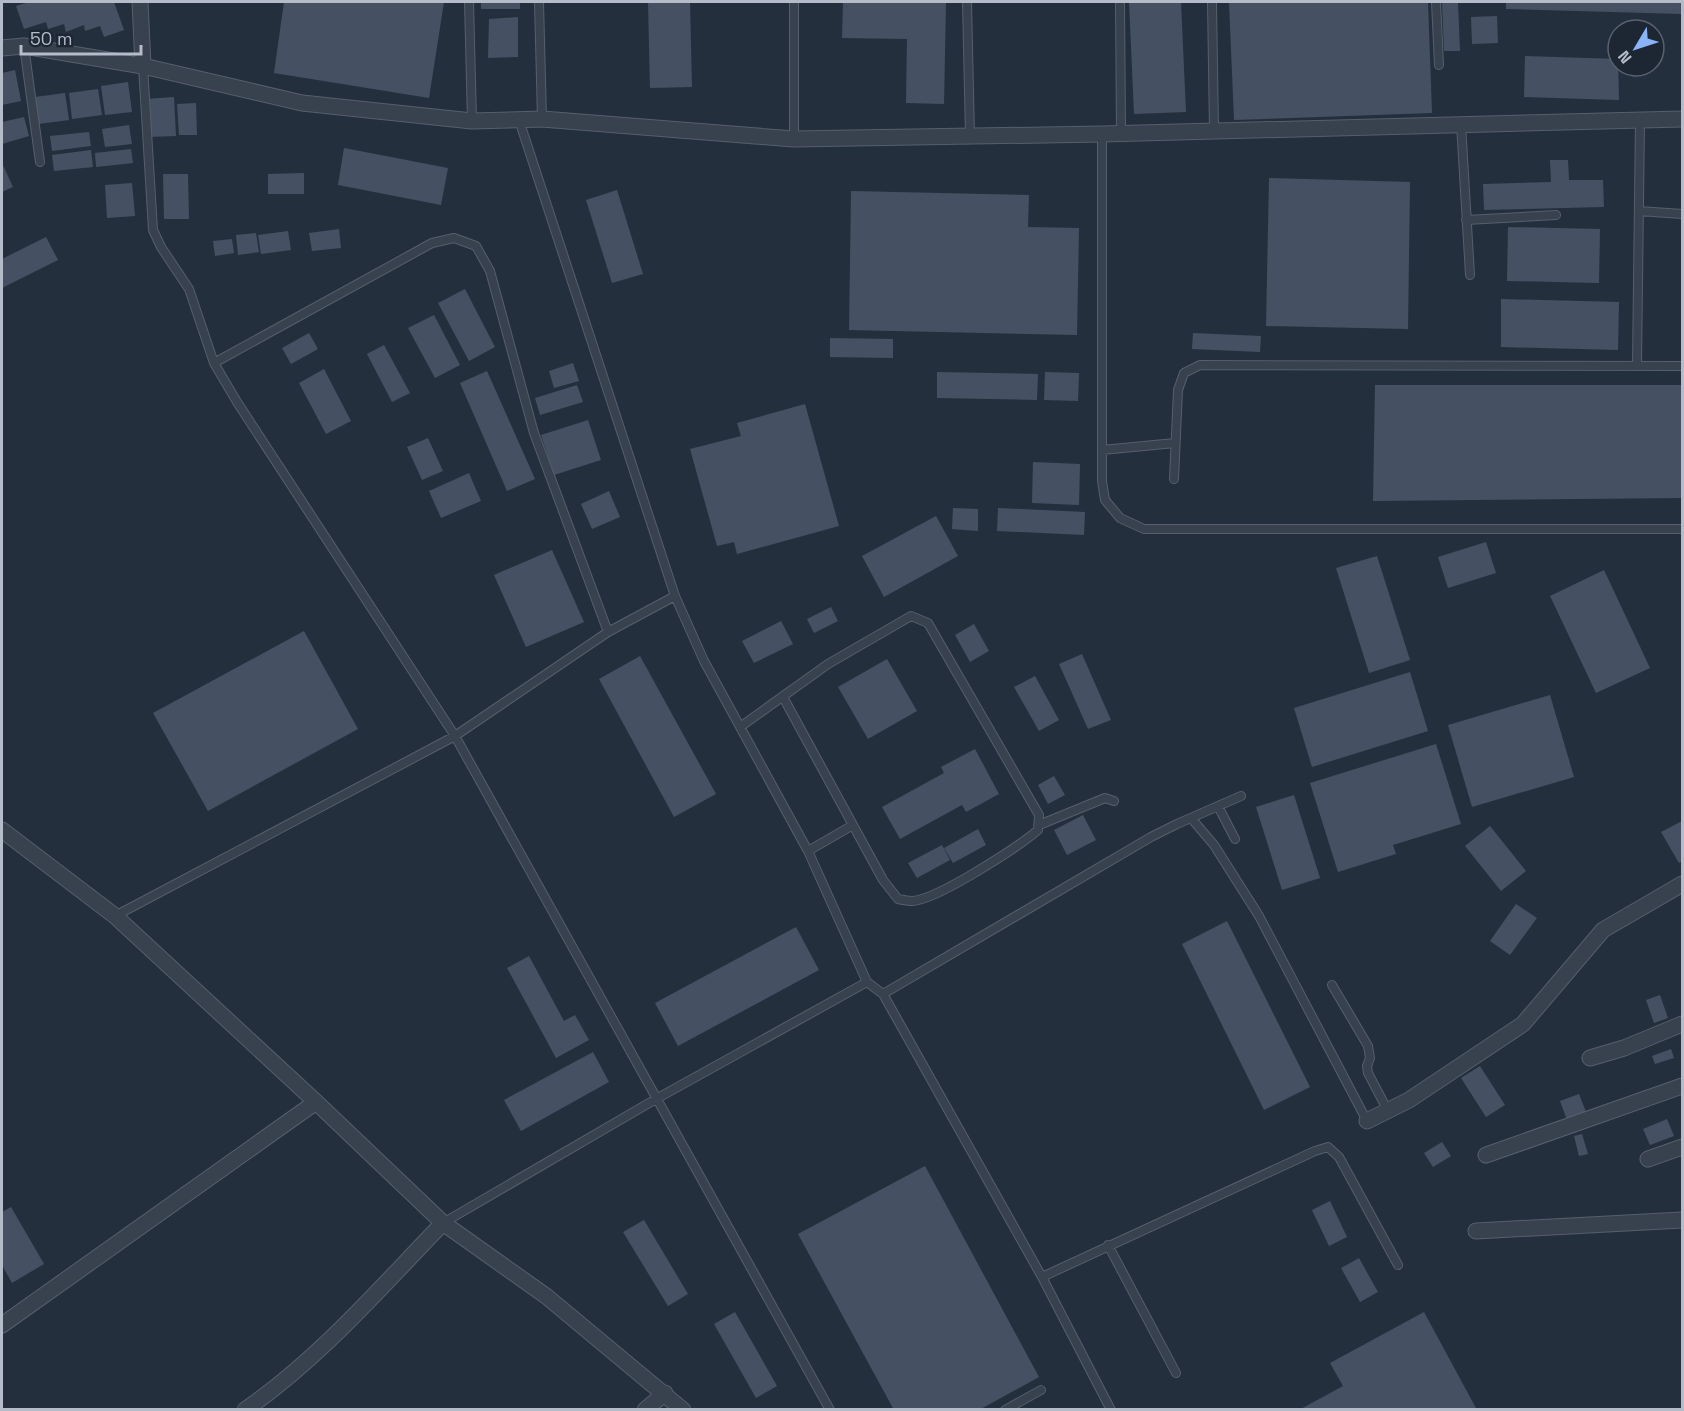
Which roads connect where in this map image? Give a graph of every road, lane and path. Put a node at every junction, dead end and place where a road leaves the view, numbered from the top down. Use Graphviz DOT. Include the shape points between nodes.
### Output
graph roads {
  1 [pos="140,2"];
  2 [pos="469,2"];
  3 [pos="539,2"];
  4 [pos="794,2"];
  5 [pos="967,2"];
  6 [pos="1120,2"];
  7 [pos="1212,2"];
  8 [pos="1436,2"];
  9 [pos="24,46"];
  10 [pos="2,48"];
  11 [pos="1439,65"];
  12 [pos="143,66"];
  13 [pos="1683,119"];
  14 [pos="519,120"];
  15 [pos="543,120"];
  16 [pos="1640,120"];
  17 [pos="472,121"];
  18 [pos="1461,124"];
  19 [pos="1214,131"];
  20 [pos="1121,133"];
  21 [pos="1102,134"];
  22 [pos="970,136"];
  23 [pos="794,139"];
  24 [pos="40,162"];
  25 [pos="1639,211"];
  26 [pos="1683,214"];
  27 [pos="1556,215"];
  28 [pos="1466,220"];
  29 [pos="1470,275"];
  30 [pos="214,363"];
  31 [pos="1637,366"];
  32 [pos="1683,366"];
  33 [pos="1175,443"];
  34 [pos="1102,450"];
  35 [pos="1174,479"];
  36 [pos="1683,529"];
  37 [pos="675,596"];
  38 [pos="608,632"];
  39 [pos="783,697"];
  40 [pos="740,727"];
  41 [pos="455,736"];
  42 [pos="1241,796"];
  43 [pos="1114,801"];
  44 [pos="1218,806"];
  45 [pos="1191,818"];
  46 [pos="853,825"];
  47 [pos="1040,825"];
  48 [pos="2,830"];
  49 [pos="1235,839"];
  50 [pos="808,851"];
  51 [pos="1683,885"];
  52 [pos="115,916"];
  53 [pos="867,982"];
  54 [pos="1332,985"];
  55 [pos="883,994"];
  56 [pos="1683,1024"];
  57 [pos="1590,1058"];
  58 [pos="1683,1086"];
  59 [pos="656,1099"];
  60 [pos="316,1102"];
  61 [pos="1389,1110"];
  62 [pos="1367,1121"];
  63 [pos="1683,1147"];
  64 [pos="1486,1155"];
  65 [pos="1648,1159"];
  66 [pos="1683,1220"];
  67 [pos="443,1223"];
  68 [pos="1476,1231"];
  69 [pos="1108,1245"];
  70 [pos="1398,1265"];
  71 [pos="1042,1277"];
  72 [pos="2,1325"];
  73 [pos="1176,1373"];
  74 [pos="1041,1390"];
  75 [pos="665,1393"];
  76 [pos="245,1410"];
  77 [pos="645,1410"];
  78 [pos="683,1410"];
  79 [pos="830,1410"];
  80 [pos="1005,1410"];
  81 [pos="1111,1410"];
  1 -- 12 [label="street"];
  2 -- 17 [label="lane"];
  3 -- 15 [label="lane"];
  4 -- 23 [label="lane"];
  5 -- 22 [label="lane"];
  6 -- 20 [label="lane"];
  7 -- 19 [label="lane"];
  8 -- 11 [label="lane"];
  9 -- 10 [label="street"];
  9 -- 12 [label="street"];
  9 -- 24 [label="lane"];
  12 -- 17 [label="street" via="302,103"];
  12 -- 30 [label="lane" via="153,230 189,289"];
  13 -- 16 [label="street"];
  14 -- 15 [label="street"];
  14 -- 17 [label="street"];
  14 -- 37 [label="lane"];
  15 -- 23 [label="street"];
  16 -- 18 [label="street"];
  16 -- 25 [label="lane"];
  18 -- 19 [label="street"];
  18 -- 28 [label="lane"];
  19 -- 20 [label="street"];
  20 -- 21 [label="street"];
  21 -- 22 [label="street"];
  21 -- 34 [label="lane"];
  22 -- 23 [label="street"];
  25 -- 26 [label="lane"];
  25 -- 31 [label="lane"];
  27 -- 28 [label="lane"];
  28 -- 29 [label="lane"];
  30 -- 38 [label="lane" via="432,243 454,238 476,246 490,271 534,434"];
  30 -- 41 [label="lane"];
  31 -- 32 [label="lane"];
  31 -- 33 [label="lane" via="1200,365 1184,373 1178,390"];
  33 -- 34 [label="lane"];
  33 -- 35 [label="lane"];
  34 -- 36 [label="lane" via="1105,500 1120,519 1144,529"];
  37 -- 38 [label="lane"];
  37 -- 40 [label="lane"];
  38 -- 41 [label="lane"];
  39 -- 40 [label="lane"];
  39 -- 46 [label="lane"];
  39 -- 47 [label="lane" via="828,664 910,615 919,618 928,623 1039,816"];
  40 -- 50 [label="lane"];
  41 -- 52 [label="lane"];
  41 -- 59 [label="lane"];
  42 -- 44 [label="lane"];
  43 -- 47 [label="lane" via="1105,798"];
  44 -- 45 [label="lane"];
  44 -- 49 [label="lane"];
  45 -- 55 [label="lane" via="1151,837"];
  45 -- 62 [label="lane" via="1214,844 1259,916"];
  46 -- 47 [label="lane" via="898,899 913,901 940,893 1025,841"];
  46 -- 50 [label="lane"];
  48 -- 52 [label="street"];
  50 -- 53 [label="lane"];
  51 -- 61 [label="street" via="1604,930 1523,1024 1409,1101"];
  52 -- 60 [label="street"];
  53 -- 55 [label="lane"];
  53 -- 59 [label="lane"];
  54 -- 61 [label="lane" via="1368,1046 1368,1073"];
  55 -- 71 [label="lane"];
  56 -- 57 [label="street"];
  58 -- 64 [label="street"];
  59 -- 67 [label="lane"];
  59 -- 79 [label="lane"];
  60 -- 67 [label="street"];
  60 -- 72 [label="street"];
  61 -- 62 [label="street"];
  63 -- 65 [label="street"];
  66 -- 68 [label="street"];
  67 -- 75 [label="street" via="546,1296"];
  67 -- 76 [label="street" via="335,1335"];
  69 -- 70 [label="lane" via="1328,1147 1339,1157"];
  69 -- 71 [label="lane"];
  69 -- 73 [label="lane"];
  71 -- 81 [label="lane"];
  74 -- 80 [label="lane"];
  75 -- 77 [label="street"];
  75 -- 78 [label="street"];
}
